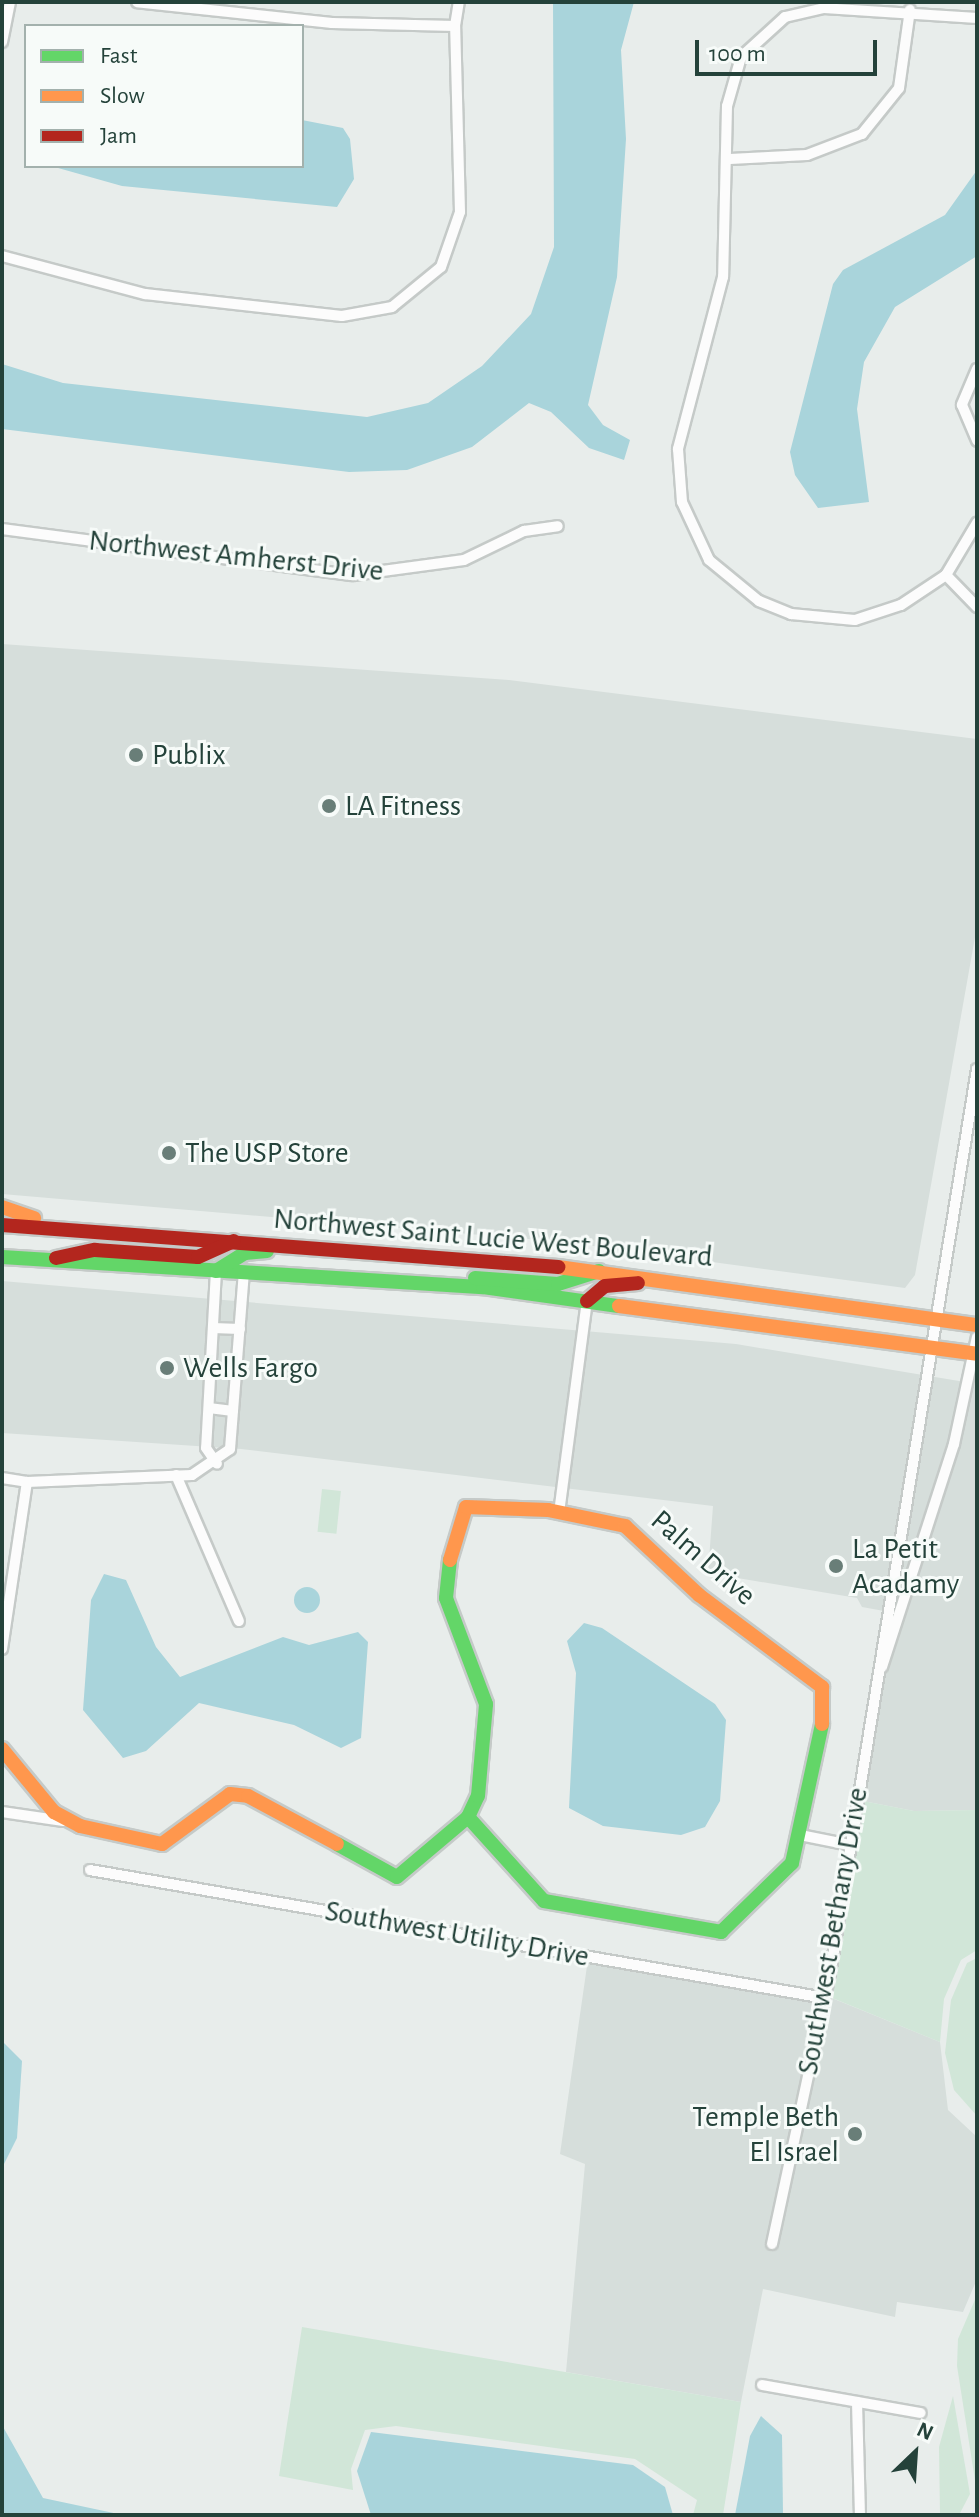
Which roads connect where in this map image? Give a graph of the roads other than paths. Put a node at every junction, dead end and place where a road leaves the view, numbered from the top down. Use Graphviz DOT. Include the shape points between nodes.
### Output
graph roads {
  1 [pos="10,2"];
  2 [pos="137,2"];
  3 [pos="459,2"];
  4 [pos="910,10"];
  5 [pos="977,18"];
  6 [pos="455,26"];
  7 [pos="2,42"];
  8 [pos="730,159"];
  9 [pos="2,256"];
  10 [pos="977,369"];
  11 [pos="977,441"];
  12 [pos="977,523"];
  13 [pos="558,526"];
  14 [pos="2,529"];
  15 [pos="946,575"];
  16 [pos="977,607"];
  17 [pos="977,1069"];
  18 [pos="2,1207"];
  19 [pos="2,1225"];
  20 [pos="128,1234"];
  21 [pos="235,1241"];
  22 [pos="324,1248"];
  23 [pos="2,1257"];
  24 [pos="51,1260"];
  25 [pos="216,1271"];
  26 [pos="600,1271"];
  27 [pos="244,1272"];
  28 [pos="687,1282"];
  29 [pos="423,1283"];
  30 [pos="587,1301"];
  31 [pos="936,1318"];
  32 [pos="977,1325"];
  33 [pos="213,1328"];
  34 [pos="240,1329"];
  35 [pos="977,1337"];
  36 [pos="933,1347"];
  37 [pos="975,1354"];
  38 [pos="209,1408"];
  39 [pos="233,1411"];
  40 [pos="217,1464"];
  41 [pos="176,1475"];
  42 [pos="2,1478"];
  43 [pos="27,1482"];
  44 [pos="559,1513"];
  45 [pos="5,1594"];
  46 [pos="239,1621"];
  47 [pos="2,1649"];
  48 [pos="870,1712"];
  49 [pos="2,1749"];
  50 [pos="2,1812"];
  51 [pos="468,1817"];
  52 [pos="73,1822"];
  53 [pos="800,1835"];
  54 [pos="850,1845"];
  55 [pos="90,1870"];
  56 [pos="825,1998"];
  57 [pos="772,2244"];
  58 [pos="762,2385"];
  59 [pos="857,2402"];
  60 [pos="921,2413"];
  61 [pos="860,2515"];
  1 -- 7 [label="street"];
  2 -- 6 [label="street" via="332,23"];
  3 -- 6 [label="street"];
  4 -- 5 [label="street"];
  4 -- 8 [label="street" via="899,88 862,134 807,155"];
  4 -- 8 [label="street" via="824,8 785,17 764,31 731,83"];
  6 -- 9 [label="street" via="454,240 417,294 392,307 342,316 145,294"];
  8 -- 15 [label="street" via="719,301 678,449 694,536 709,560 759,601 821,621 901,605"];
  10 -- 11 [label="street" via="962,405"];
  12 -- 15 [label="street"];
  13 -- 14 [label="street, Northwest Amherst Drive" via="524,531 464,560 365,575"];
  15 -- 16 [label="street"];
  17 -- 31 [label="street, Southwest Bethany Drive"];
  18 -- 20 [label="main road" via="11,1215 103,1223"];
  19 -- 20 [label="main road, Northwest Saint Lucie West Boulevard"];
  20 -- 21 [label="main road, Northwest Saint Lucie West Boulevard"];
  21 -- 22 [label="main road, Northwest Saint Lucie West Boulevard"];
  21 -- 24 [label="main road" via="198,1257 95,1250"];
  22 -- 25 [label="main road" via="245,1253"];
  22 -- 26 [label="main road, Northwest Saint Lucie West Boulevard"];
  23 -- 24 [label="main road"];
  24 -- 25 [label="main road"];
  25 -- 27 [label="main road"];
  25 -- 33 [label="street"];
  26 -- 28 [label="main road, Northwest Saint Lucie West Boulevard"];
  26 -- 29 [label="main road" via="558,1284 461,1278"];
  27 -- 29 [label="main road"];
  27 -- 34 [label="street"];
  28 -- 30 [label="main road" via="605,1286"];
  28 -- 31 [label="main road, Northwest Saint Lucie West Boulevard"];
  29 -- 30 [label="main road"];
  30 -- 36 [label="main road"];
  30 -- 44 [label="street"];
  31 -- 32 [label="main road, Northwest Saint Lucie West Boulevard"];
  31 -- 36 [label="street, Southwest Bethany Drive"];
  33 -- 34 [label="street"];
  33 -- 38 [label="street"];
  34 -- 39 [label="street"];
  35 -- 37 [label="street, Southwest Bethany Drive"];
  36 -- 37 [label="main road"];
  36 -- 48 [label="street, Southwest Bethany Drive"];
  37 -- 48 [label="street, Southwest Bethany Drive" via="954,1444"];
  38 -- 39 [label="street"];
  38 -- 40 [label="street" via="206,1448"];
  39 -- 40 [label="street" via="230,1449"];
  40 -- 41 [label="street"];
  41 -- 43 [label="street"];
  41 -- 46 [label="street"];
  42 -- 43 [label="street"];
  43 -- 45 [label="street"];
  44 -- 51 [label="main road, Palm Drive" via="466,1507 453,1534 446,1598 486,1704 478,1796"];
  44 -- 53 [label="main road, Palm Drive" via="639,1535 699,1595 822,1687 827,1701"];
  45 -- 47 [label="street"];
  48 -- 54 [label="street, Southwest Bethany Drive"];
  49 -- 52 [label="main road" via="54,1812"];
  50 -- 52 [label="street"];
  51 -- 52 [label="main road" via="397,1877 248,1796 230,1794 162,1844"];
  51 -- 53 [label="main road, Palm Drive" via="544,1901 712,1932 734,1925 779,1881"];
  53 -- 54 [label="street"];
  54 -- 56 [label="street, Southwest Bethany Drive"];
  55 -- 56 [label="street, Southwest Utility Drive"];
  56 -- 57 [label="street, Southwest Bethany Drive"];
  58 -- 59 [label="street"];
  59 -- 60 [label="street"];
  59 -- 61 [label="street"];
}
